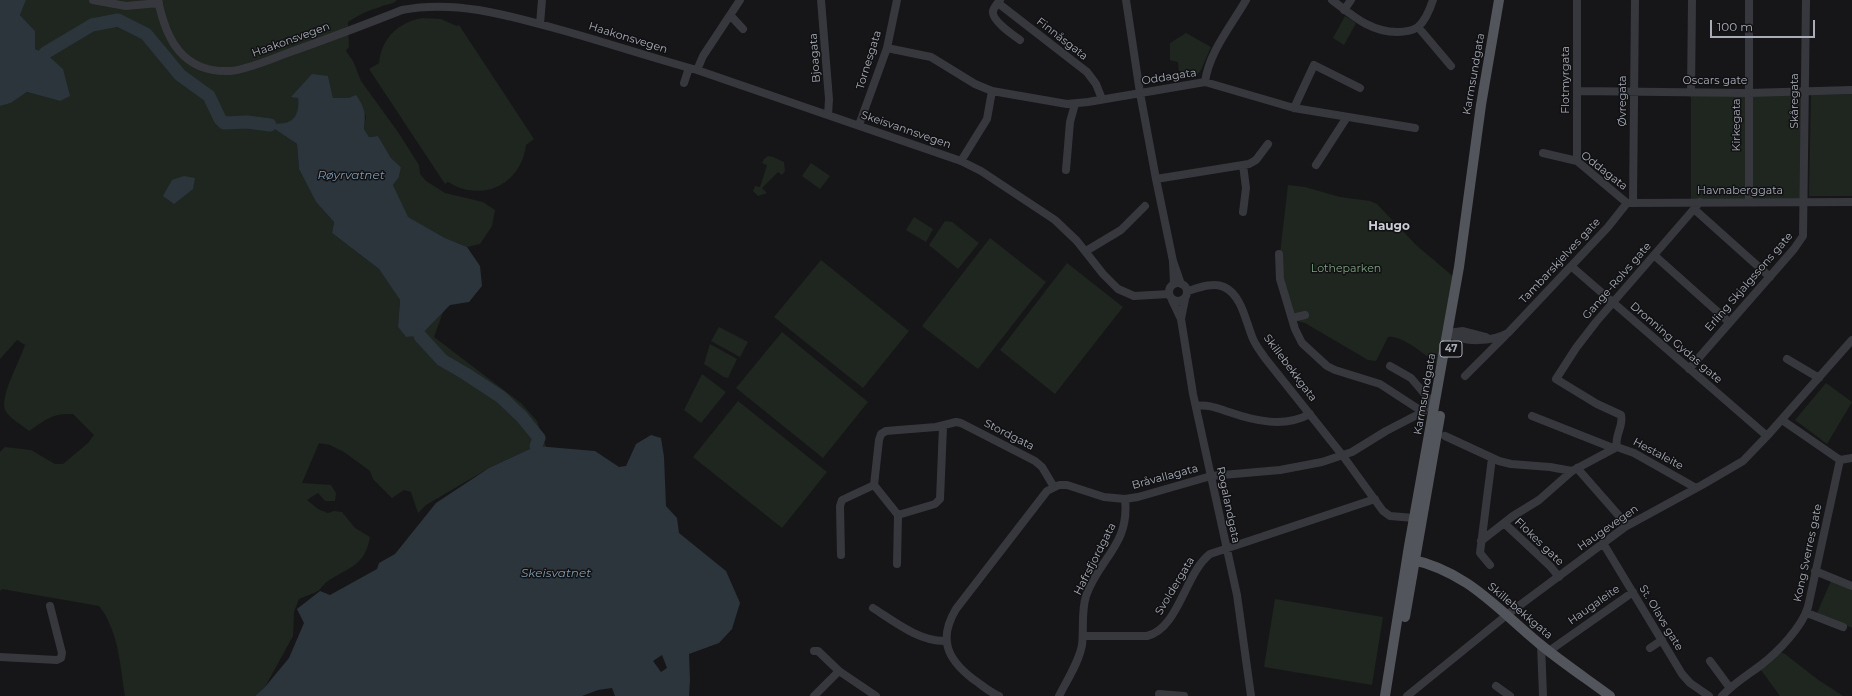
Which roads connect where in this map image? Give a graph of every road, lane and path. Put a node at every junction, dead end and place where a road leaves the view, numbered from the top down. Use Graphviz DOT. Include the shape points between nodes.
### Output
graph roads {
  1 [pos="92,0"];
  2 [pos="542,0"];
  3 [pos="740,0"];
  4 [pos="821,0"];
  5 [pos="897,0"];
  6 [pos="1126,0"];
  7 [pos="1246,0"];
  8 [pos="1332,0"];
  9 [pos="1351,0"];
  10 [pos="1434,0"];
  11 [pos="1499,0"];
  12 [pos="1504,0"];
  13 [pos="1577,0"];
  14 [pos="1634,0"];
  15 [pos="1692,0"];
  16 [pos="1749,0"];
  17 [pos="1806,0"];
  18 [pos="159,1"];
  19 [pos="999,1"];
  20 [pos="416,3"];
  21 [pos="468,3"];
  22 [pos="1344,10"];
  23 [pos="730,15"];
  24 [pos="540,24"];
  25 [pos="1418,27"];
  26 [pos="743,29"];
  27 [pos="1020,40"];
  28 [pos="887,48"];
  29 [pos="1452,66"];
  30 [pos="693,69"];
  31 [pos="1205,82"];
  32 [pos="684,84"];
  33 [pos="1360,88"];
  34 [pos="1852,90"];
  35 [pos="992,91"];
  36 [pos="1577,91"];
  37 [pos="1634,91"];
  38 [pos="1806,91"];
  39 [pos="1140,92"];
  40 [pos="1691,93"];
  41 [pos="1748,93"];
  42 [pos="1102,99"];
  43 [pos="1074,104"];
  44 [pos="1294,108"];
  45 [pos="828,114"];
  46 [pos="1347,118"];
  47 [pos="859,125"];
  48 [pos="1415,128"];
  49 [pos="1268,144"];
  50 [pos="1543,153"];
  51 [pos="1576,160"];
  52 [pos="961,161"];
  53 [pos="1243,165"];
  54 [pos="1316,165"];
  55 [pos="1066,170"];
  56 [pos="1156,179"];
  57 [pos="1700,202"];
  58 [pos="1749,202"];
  59 [pos="1804,202"];
  60 [pos="1852,202"];
  61 [pos="1630,203"];
  62 [pos="1145,206"];
  63 [pos="1694,209"];
  64 [pos="1243,212"];
  65 [pos="1086,252"];
  66 [pos="1279,254"];
  67 [pos="1654,255"];
  68 [pos="1571,266"];
  69 [pos="1770,277"];
  70 [pos="1178,284"];
  71 [pos="1186,295"];
  72 [pos="1171,297"];
  73 [pos="1614,302"];
  74 [pos="1305,314"];
  75 [pos="1292,318"];
  76 [pos="1181,319"];
  77 [pos="1729,322"];
  78 [pos="1452,333"];
  79 [pos="1508,333"];
  80 [pos="1852,340"];
  81 [pos="1787,359"];
  82 [pos="1390,366"];
  83 [pos="1689,369"];
  84 [pos="1465,376"];
  85 [pos="1819,378"];
  86 [pos="1556,380"];
  87 [pos="1196,406"];
  88 [pos="1423,412"];
  89 [pos="1310,414"];
  90 [pos="1532,416"];
  91 [pos="1782,420"];
  92 [pos="943,426"];
  93 [pos="1445,436"];
  94 [pos="1767,436"];
  95 [pos="1615,448"];
  96 [pos="1343,456"];
  97 [pos="1492,458"];
  98 [pos="1852,458"];
  99 [pos="1840,460"];
  100 [pos="1574,470"];
  101 [pos="1211,476"];
  102 [pos="874,485"];
  103 [pos="1054,487"];
  104 [pos="1696,488"];
  105 [pos="1125,499"];
  106 [pos="1375,499"];
  107 [pos="898,515"];
  108 [pos="1414,518"];
  109 [pos="1504,523"];
  110 [pos="1627,525"];
  111 [pos="1481,541"];
  112 [pos="1603,543"];
  113 [pos="1226,548"];
  114 [pos="841,554"];
  115 [pos="1411,559"];
  116 [pos="897,564"];
  117 [pos="1490,565"];
  118 [pos="1815,571"];
  119 [pos="1559,577"];
  120 [pos="1852,586"];
  121 [pos="1633,592"];
  122 [pos="50,606"];
  123 [pos="873,608"];
  124 [pos="1807,613"];
  125 [pos="1508,614"];
  126 [pos="1844,627"];
  127 [pos="1083,636"];
  128 [pos="1662,640"];
  129 [pos="946,641"];
  130 [pos="1650,648"];
  131 [pos="1548,650"];
  132 [pos="814,651"];
  133 [pos="0,657"];
  134 [pos="1710,661"];
  135 [pos="1542,668"];
  136 [pos="839,671"];
  137 [pos="1496,686"];
  138 [pos="1730,688"];
  139 [pos="990,694"];
  140 [pos="1159,694"];
  141 [pos="814,696"];
  142 [pos="876,696"];
  143 [pos="1000,696"];
  144 [pos="1059,696"];
  145 [pos="1184,696"];
  146 [pos="1251,696"];
  147 [pos="1385,696"];
  148 [pos="1391,696"];
  149 [pos="1406,696"];
  150 [pos="1510,696"];
  151 [pos="1543,696"];
  152 [pos="1610,696"];
  153 [pos="1709,696"];
  154 [pos="1722,696"];
  1 -- 18 [label="street" via="126,6"];
  2 -- 24 [label="street"];
  3 -- 23 [label="street"];
  4 -- 45 [label="street, Bjoagata"];
  5 -- 28 [label="street, Tornesgata"];
  6 -- 39 [label="street"];
  7 -- 31 [label="street" via="1216,49"];
  8 -- 22 [label="street"];
  9 -- 22 [label="street"];
  10 -- 25 [label="street"];
  11 -- 78 [label="main road, Karmsundgata / 47" via="1481,105"];
  12 -- 78 [label="main road, Karmsundgata / 47" via="1482,133 1465,271"];
  13 -- 36 [label="street, Flotmyrgata"];
  14 -- 37 [label="street, Øvregata"];
  15 -- 40 [label="street"];
  16 -- 41 [label="street, Kirkegata"];
  17 -- 38 [label="street, Skåregata"];
  18 -- 20 [label="street, Haakonsvegen" via="164,25 177,50 210,70 230,71"];
  19 -- 27 [label="street" via="992,12 994,16 1004,28"];
  19 -- 42 [label="street, Finnåsgata" via="1087,72 1096,84"];
  20 -- 21 [label="street, Haakonsvegen"];
  21 -- 24 [label="street, Haakonsvegen"];
  22 -- 25 [label="street" via="1379,30 1401,32"];
  23 -- 26 [label="street"];
  23 -- 30 [label="street"];
  24 -- 30 [label="street, Haakonsvegen"];
  25 -- 29 [label="street"];
  28 -- 35 [label="street, Oddagata" via="931,57 975,84"];
  28 -- 47 [label="street, Tornesgata"];
  30 -- 32 [label="street"];
  30 -- 45 [label="street, Skeisvannsvegen"];
  31 -- 39 [label="street, Oddagata"];
  31 -- 44 [label="street, Oddagata"];
  33 -- 44 [label="street" via="1314,65"];
  34 -- 38 [label="street, Oscars gate"];
  35 -- 43 [label="street, Oddagata"];
  35 -- 52 [label="street" via="987,119"];
  36 -- 37 [label="street, Oscars gate"];
  36 -- 51 [label="street, Flotmyrgata"];
  37 -- 40 [label="street, Oscars gate"];
  37 -- 61 [label="street, Øvregata"];
  38 -- 41 [label="street, Oscars gate"];
  38 -- 59 [label="street, Skåregata"];
  39 -- 42 [label="street, Oddagata"];
  39 -- 56 [label="street"];
  40 -- 41 [label="street, Oscars gate"];
  41 -- 58 [label="street, Kirkegata"];
  42 -- 43 [label="street, Oddagata"];
  43 -- 55 [label="street"];
  44 -- 46 [label="street, Oddagata"];
  45 -- 47 [label="street, Skeisvannsvegen"];
  46 -- 48 [label="street, Oddagata"];
  46 -- 54 [label="street"];
  47 -- 52 [label="street, Skeisvannsvegen"];
  49 -- 53 [label="street" via="1256,160"];
  50 -- 51 [label="street, Oddagata"];
  51 -- 61 [label="street, Oddagata"];
  52 -- 65 [label="street, Skeisvannsvegen" via="981,171 1040,210 1066,230"];
  53 -- 56 [label="street"];
  53 -- 64 [label="street" via="1246,188"];
  56 -- 70 [label="street"];
  57 -- 58 [label="street, Havnaberggata"];
  57 -- 61 [label="street, Havnaberggata"];
  57 -- 63 [label="street, Gange-Rolvs gate"];
  58 -- 59 [label="street, Havnaberggata"];
  59 -- 60 [label="street, Havnaberggata"];
  59 -- 69 [label="street, Erling Skjalgssons gate" via="1803,236"];
  61 -- 68 [label="street, Tambarskjelves gate"];
  62 -- 65 [label="street" via="1121,230"];
  63 -- 67 [label="street, Gange-Rolvs gate"];
  63 -- 69 [label="street"];
  65 -- 72 [label="street, Skeisvannsvegen" via="1110,283 1122,292 1134,296"];
  66 -- 75 [label="street" via="1280,279"];
  67 -- 73 [label="street, Gange-Rolvs gate"];
  67 -- 77 [label="street"];
  68 -- 73 [label="street, Dronning Gydas gate"];
  68 -- 79 [label="street, Tambarskjelves gate"];
  69 -- 77 [label="street, Erling Skjalgssons gate"];
  70 -- 71 [label="street"];
  70 -- 72 [label="street" via="1170,289"];
  71 -- 72 [label="street, Skillebekkgata" via="1180,302"];
  71 -- 76 [label="street, Rogalandgata"];
  71 -- 89 [label="street, Skillebekkgata" via="1211,285 1224,287 1234,294 1254,341"];
  72 -- 76 [label="street, Rogalandgata"];
  73 -- 83 [label="street, Dronning Gydas gate"];
  73 -- 86 [label="street, Gange-Rolvs gate" via="1580,342"];
  74 -- 75 [label="street"];
  75 -- 88 [label="street" via="1298,338 1327,366 1380,384"];
  76 -- 87 [label="street, Rogalandgata"];
  77 -- 83 [label="street, Erling Skjalgssons gate"];
  78 -- 79 [label="street" via="1462,339 1501,337"];
  78 -- 108 [label="main road, Karmsundgata / 47"];
  78 -- 115 [label="main road, Karmsundgata / 47"];
  79 -- 84 [label="street, Tambarskjelves gate"];
  80 -- 85 [label="street, Haugevegen"];
  81 -- 85 [label="street"];
  82 -- 88 [label="street, Karmsundgata" via="1411,378 1429,399"];
  83 -- 94 [label="street, Dronning Gydas gate"];
  85 -- 91 [label="street, Haugevegen"];
  86 -- 95 [label="street, Hestaleite" via="1621,415"];
  87 -- 89 [label="street, Skillebekkgata" via="1208,405 1240,416 1274,422 1284,422"];
  87 -- 101 [label="street, Rogalandgata"];
  88 -- 96 [label="street, Bråvallagata" via="1386,430"];
  89 -- 96 [label="street, Skillebekkgata"];
  90 -- 95 [label="street"];
  91 -- 94 [label="street, Haugevegen"];
  91 -- 99 [label="street"];
  92 -- 102 [label="street, Stordgata" via="886,431 881,434"];
  92 -- 103 [label="street, Stordgata" via="961,423 1035,461 1042,467"];
  92 -- 107 [label="street" via="940,499 935,504"];
  93 -- 97 [label="street"];
  94 -- 104 [label="street, Haugevegen" via="1743,461"];
  95 -- 100 [label="street"];
  95 -- 104 [label="street, Hestaleite" via="1634,453"];
  96 -- 101 [label="street, Bråvallagata" via="1280,470"];
  96 -- 106 [label="street, Skillebekkgata"];
  97 -- 100 [label="street" via="1511,464"];
  97 -- 111 [label="street"];
  98 -- 99 [label="street"];
  99 -- 118 [label="street, Kong Sverres gate"];
  100 -- 109 [label="street" via="1539,500"];
  100 -- 110 [label="street"];
  101 -- 105 [label="street, Bråvallagata"];
  101 -- 113 [label="street, Rogalandgata"];
  102 -- 107 [label="street"];
  102 -- 114 [label="street" via="842,500"];
  103 -- 105 [label="street, Bråvallagata" via="1067,486 1104,497"];
  103 -- 129 [label="street" via="1041,497 956,609 948,625"];
  104 -- 110 [label="street, Haugevegen"];
  105 -- 127 [label="street, Hafrsfjordgata" via="1127,512 1122,536 1091,586 1085,602"];
  106 -- 108 [label="street, Skillebekkgata" via="1390,516"];
  106 -- 113 [label="street, Svoldergata"];
  107 -- 116 [label="street"];
  108 -- 115 [label="main road, Karmsundgata / 47"];
  109 -- 111 [label="street"];
  109 -- 119 [label="street, Flokes gate"];
  110 -- 112 [label="street, Haugevegen"];
  111 -- 117 [label="street" via="1480,553"];
  112 -- 119 [label="street, Haugevegen"];
  112 -- 121 [label="street, St. Olavs gate"];
  113 -- 127 [label="street, Svoldergata" via="1205,558 1168,620 1153,634"];
  113 -- 146 [label="street, Rogalandgata" via="1242,629"];
  115 -- 125 [label="main road, Skillebekkgata" via="1458,577"];
  115 -- 147 [label="main road, Karmsundgata / 47"];
  115 -- 148 [label="main road, Karmsundgata / 47"];
  118 -- 120 [label="street"];
  118 -- 124 [label="street, Kong Sverres gate"];
  119 -- 125 [label="street, Haugevegen"];
  121 -- 128 [label="street, St. Olavs gate"];
  121 -- 131 [label="street, Haugaleite"];
  122 -- 133 [label="street" via="62,653 61,658 57,660"];
  123 -- 129 [label="street" via="924,638 936,642"];
  124 -- 126 [label="street"];
  124 -- 138 [label="street, Kong Sverres gate" via="1768,659"];
  125 -- 131 [label="main road, Skillebekkgata"];
  125 -- 149 [label="street, Haugevegen"];
  127 -- 144 [label="street, Hafrsfjordgata" via="1078,657"];
  128 -- 130 [label="street"];
  128 -- 153 [label="street, St. Olavs gate" via="1682,674"];
  129 -- 139 [label="street" via="950,654 959,668"];
  131 -- 135 [label="street"];
  131 -- 135 [label="street, Haugaleite"];
  131 -- 152 [label="main road, Skillebekkgata"];
  132 -- 136 [label="street" via="818,651"];
  134 -- 138 [label="street"];
  135 -- 151 [label="street"];
  136 -- 141 [label="street"];
  136 -- 142 [label="street"];
  137 -- 150 [label="street"];
  138 -- 154 [label="street, Kong Sverres gate"];
  139 -- 143 [label="street"];
  140 -- 145 [label="street"];
}
